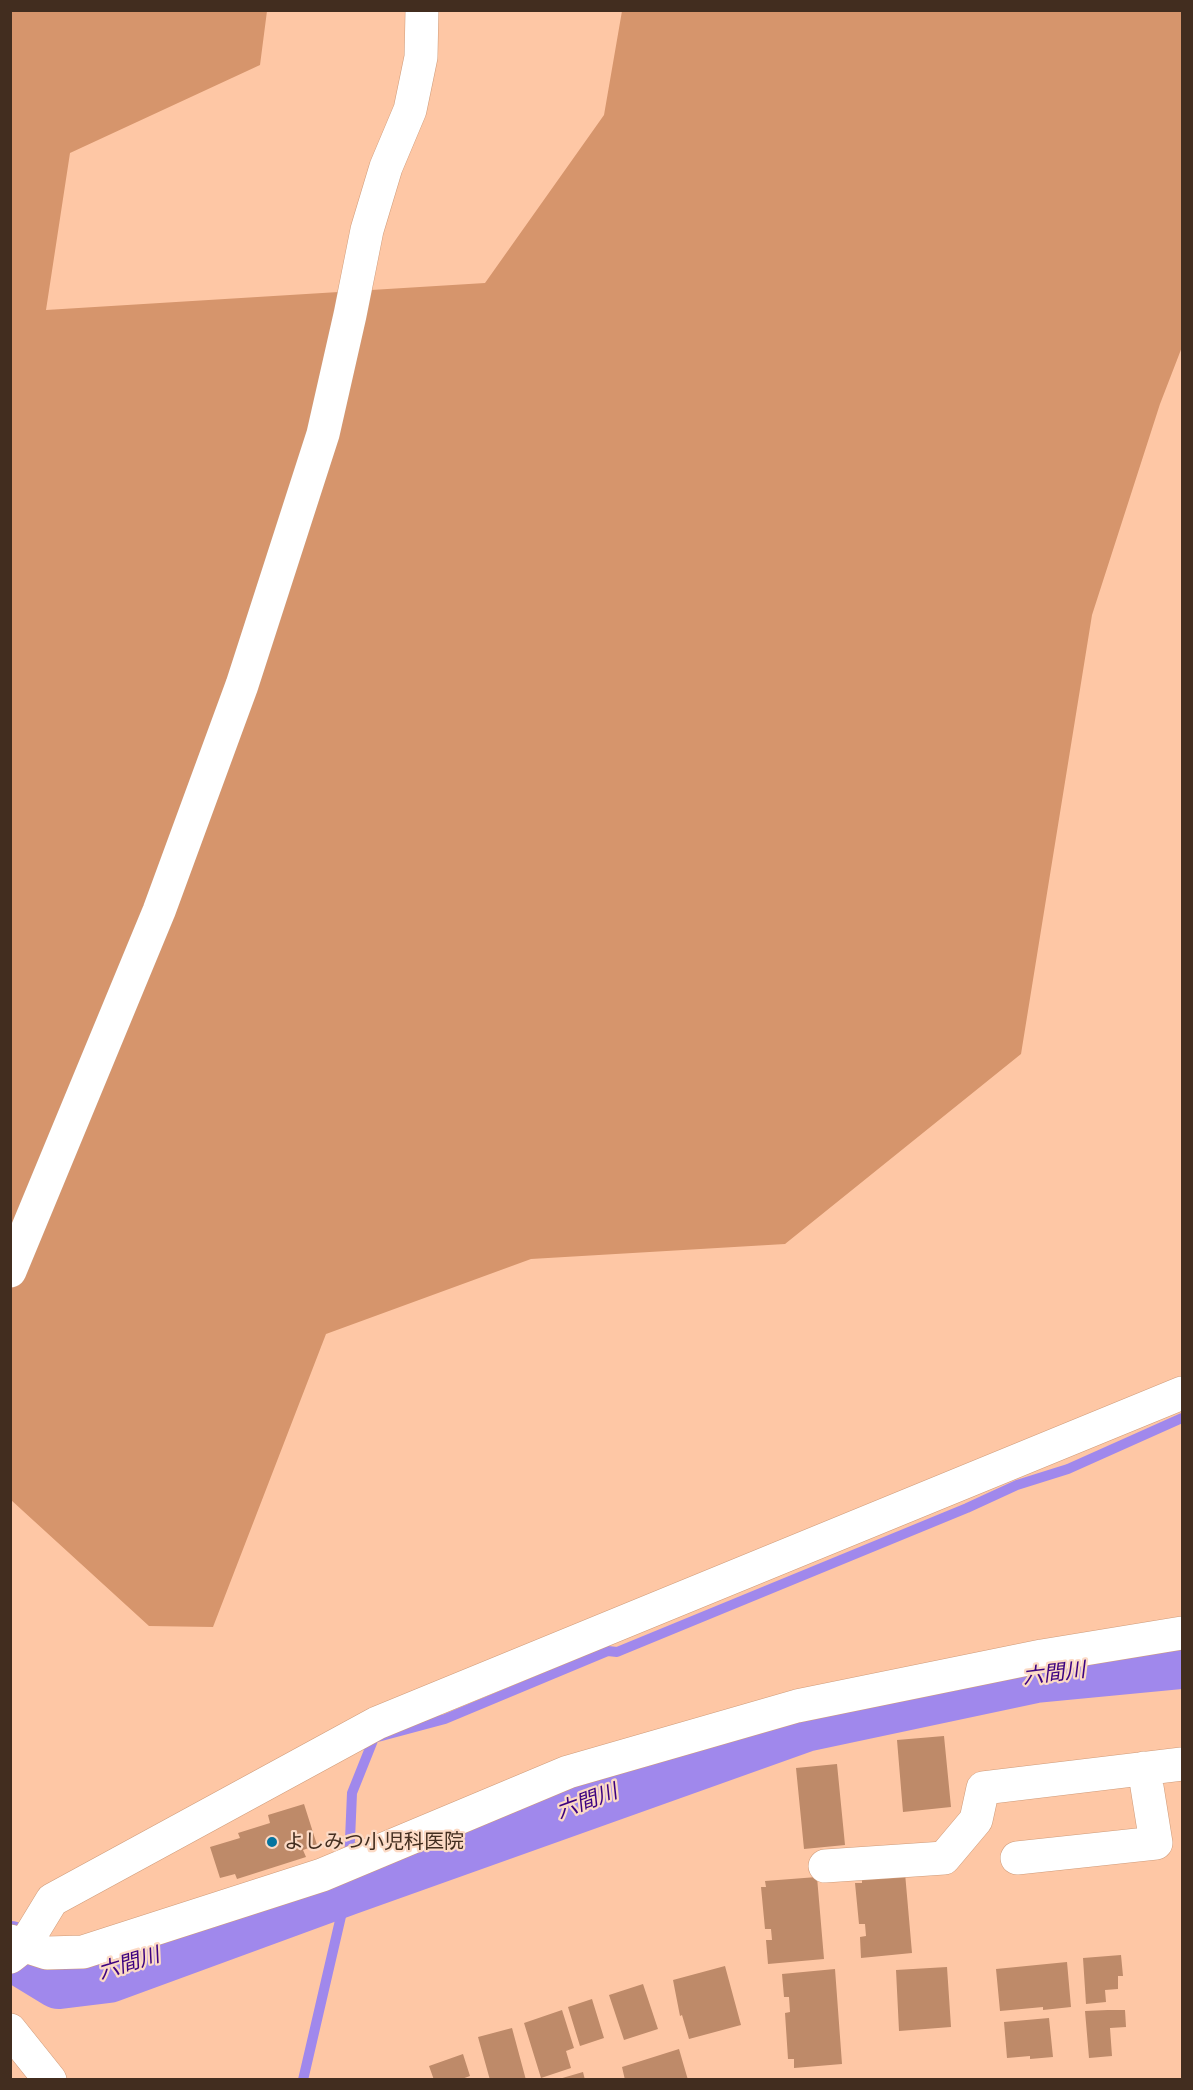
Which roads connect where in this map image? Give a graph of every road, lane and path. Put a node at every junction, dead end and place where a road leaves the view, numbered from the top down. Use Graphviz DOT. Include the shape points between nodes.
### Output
graph roads {
  1 [pos="422,10"];
  2 [pos="10,1271"];
  3 [pos="1182,1393"];
  4 [pos="1182,1634"];
  5 [pos="1182,1764"];
  6 [pos="1144,1768"];
  7 [pos="1017,1858"];
  8 [pos="825,1866"];
  9 [pos="15,1948"];
  10 [pos="10,2030"];
  11 [pos="50,2079"];
  1 -- 2 [label="street" via="421,57 410,110 386,167 367,231 323,434 250,662 159,911"];
  3 -- 9 [label="street" via="377,1722 52,1900"];
  4 -- 9 [label="street" via="1042,1656 797,1706 568,1772 322,1875 83,1952 47,1953"];
  5 -- 6 [label="street"];
  6 -- 7 [label="street" via="1156,1843"];
  6 -- 8 [label="street" via="983,1788 976,1820 944,1858"];
  10 -- 11 [label="street"];
}
